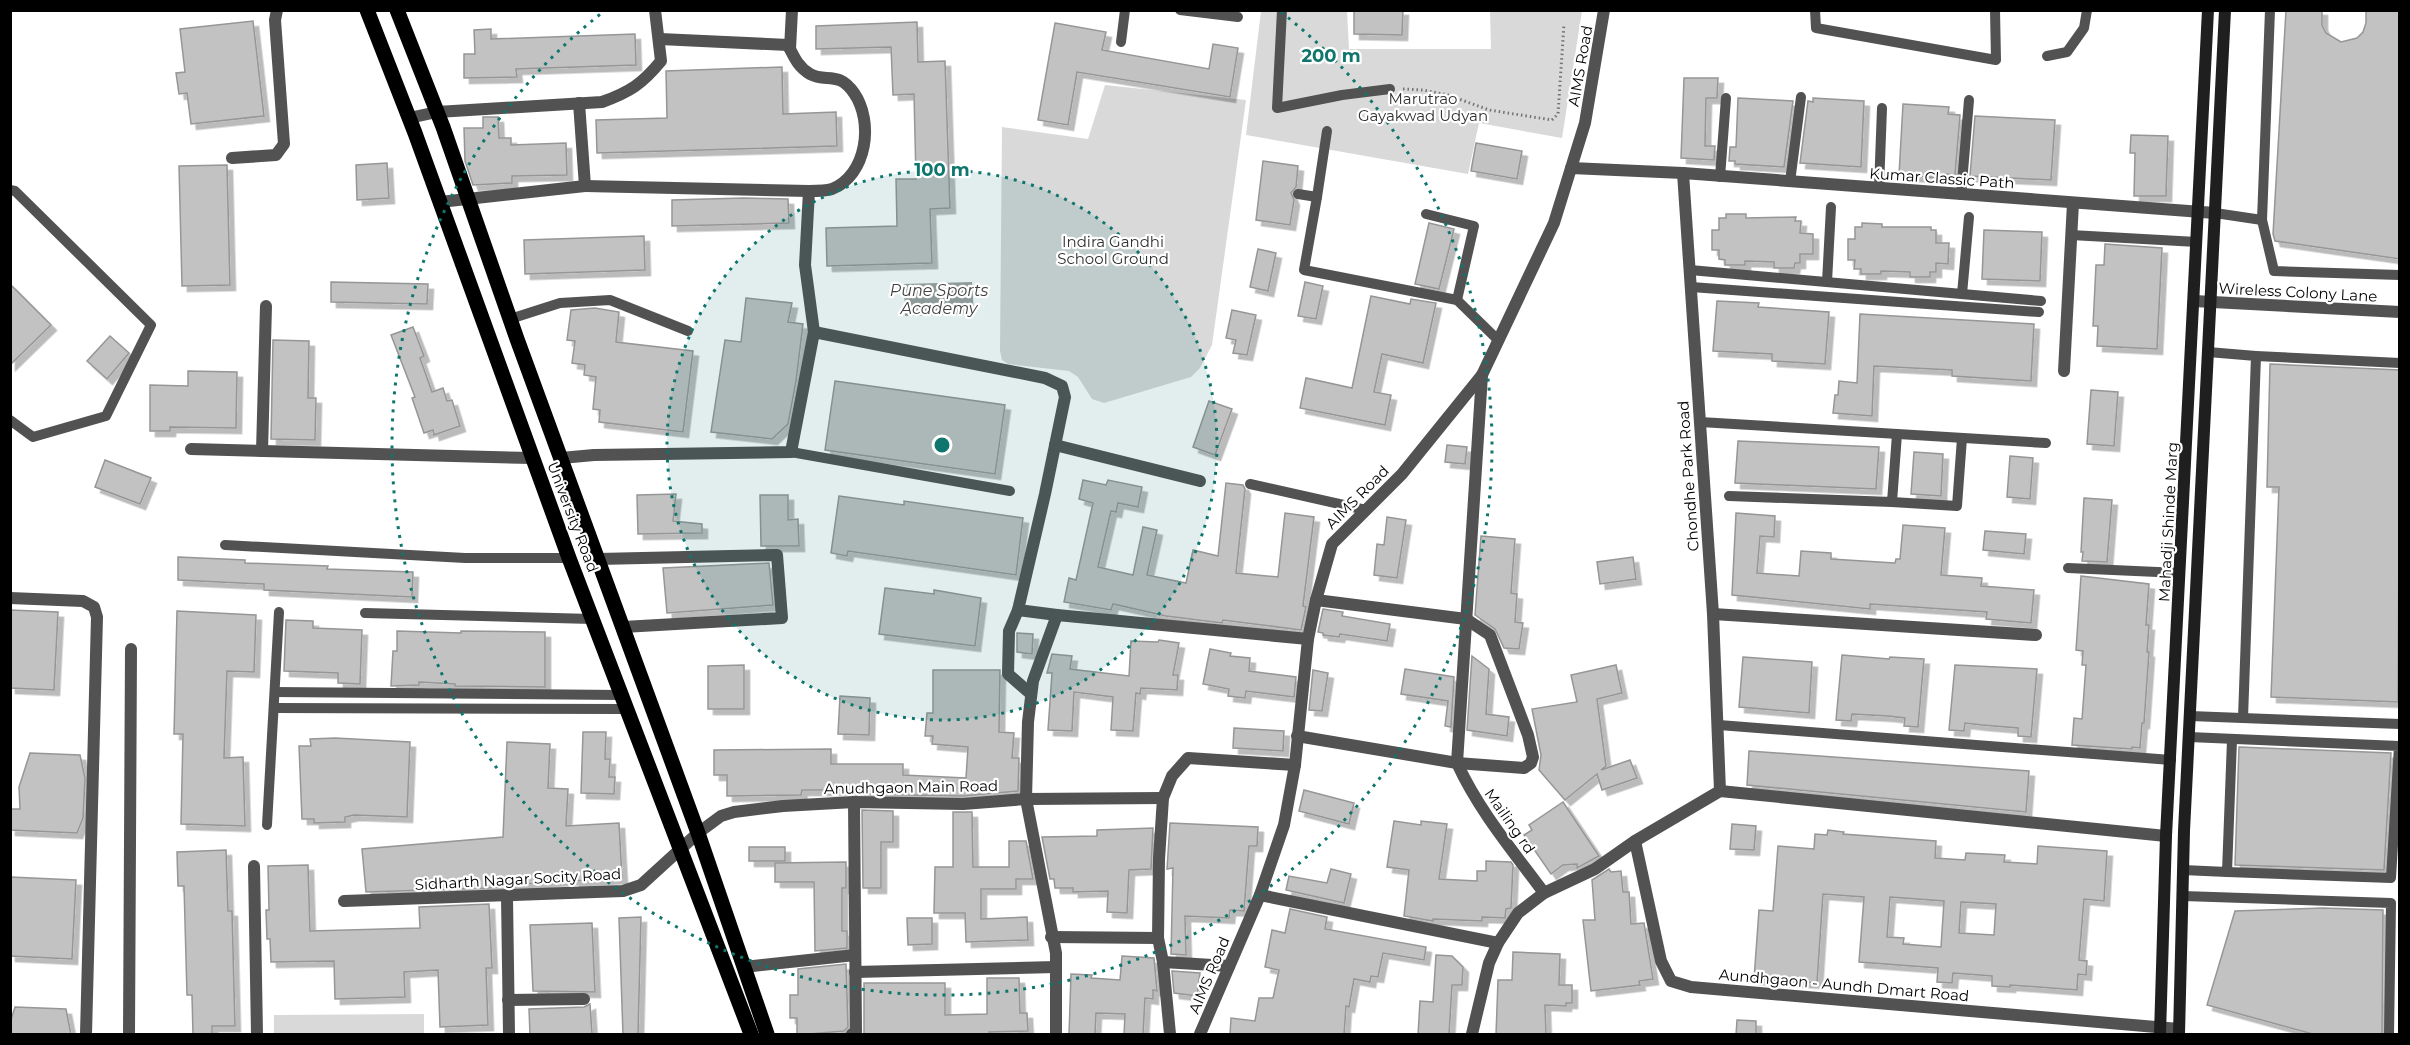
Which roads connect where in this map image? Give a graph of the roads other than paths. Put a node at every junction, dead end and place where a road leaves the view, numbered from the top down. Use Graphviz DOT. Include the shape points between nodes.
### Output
graph roads {
  1 [pos="277,10"];
  2 [pos="367,10"];
  3 [pos="397,10"];
  4 [pos="655,10"];
  5 [pos="792,10"];
  6 [pos="1125,10"];
  7 [pos="1180,10"];
  8 [pos="1282,10"];
  9 [pos="1605,10"];
  10 [pos="1815,10"];
  11 [pos="1995,10"];
  12 [pos="2087,10"];
  13 [pos="2208,10"];
  14 [pos="2224,10"];
  15 [pos="2270,10"];
  16 [pos="1238,17"];
  17 [pos="660,39"];
  18 [pos="1121,42"];
  19 [pos="790,49"];
  20 [pos="2047,56"];
  21 [pos="1390,89"];
  22 [pos="1801,97"];
  23 [pos="1726,98"];
  24 [pos="1969,100"];
  25 [pos="579,103"];
  26 [pos="1882,108"];
  27 [pos="437,112"];
  28 [pos="409,118"];
  29 [pos="1328,131"];
  30 [pos="231,158"];
  31 [pos="1571,168"];
  32 [pos="1683,173"];
  33 [pos="1720,177"];
  34 [pos="1790,182"];
  35 [pos="585,186"];
  36 [pos="1879,188"];
  37 [pos="10,190"];
  38 [pos="809,191"];
  39 [pos="1298,194"];
  40 [pos="1961,195"];
  41 [pos="1317,196"];
  42 [pos="468,199"];
  43 [pos="440,202"];
  44 [pos="2073,203"];
  45 [pos="1831,207"];
  46 [pos="2198,212"];
  47 [pos="2215,213"];
  48 [pos="1426,214"];
  49 [pos="1969,217"];
  50 [pos="2262,220"];
  51 [pos="2071,235"];
  52 [pos="2197,242"];
  53 [pos="1690,270"];
  54 [pos="2400,275"];
  55 [pos="1827,282"];
  56 [pos="1691,287"];
  57 [pos="1962,294"];
  58 [pos="1457,300"];
  59 [pos="2194,301"];
  60 [pos="2210,302"];
  61 [pos="266,306"];
  62 [pos="2400,312"];
  63 [pos="510,319"];
  64 [pos="688,331"];
  65 [pos="814,332"];
  66 [pos="1498,340"];
  67 [pos="2208,352"];
  68 [pos="2256,356"];
  69 [pos="2400,363"];
  70 [pos="2064,370"];
  71 [pos="1482,375"];
  72 [pos="10,420"];
  73 [pos="1700,422"];
  74 [pos="1898,434"];
  75 [pos="1962,438"];
  76 [pos="2046,443"];
  77 [pos="1055,445"];
  78 [pos="191,449"];
  79 [pos="262,451"];
  80 [pos="791,452"];
  81 [pos="531,458"];
  82 [pos="561,458"];
  83 [pos="1200,481"];
  84 [pos="1250,484"];
  85 [pos="1010,491"];
  86 [pos="1729,496"];
  87 [pos="1892,502"];
  88 [pos="1366,510"];
  89 [pos="225,545"];
  90 [pos="568,558"];
  91 [pos="598,559"];
  92 [pos="2068,568"];
  93 [pos="2180,573"];
  94 [pos="10,598"];
  95 [pos="1316,600"];
  96 [pos="1018,610"];
  97 [pos="279,612"];
  98 [pos="365,614"];
  99 [pos="1713,614"];
  100 [pos="1057,615"];
  101 [pos="592,619"];
  102 [pos="1466,619"];
  103 [pos="623,627"];
  104 [pos="2036,635"];
  105 [pos="1308,639"];
  106 [pos="131,650"];
  107 [pos="275,692"];
  108 [pos="1031,694"];
  109 [pos="623,702"];
  110 [pos="274,708"];
  111 [pos="2190,716"];
  112 [pos="2243,718"];
  113 [pos="2400,724"];
  114 [pos="1719,725"];
  115 [pos="1297,736"];
  116 [pos="2189,737"];
  117 [pos="2232,740"];
  118 [pos="2171,760"];
  119 [pos="1458,763"];
  120 [pos="1295,765"];
  121 [pos="1720,791"];
  122 [pos="1163,798"];
  123 [pos="1026,799"];
  124 [pos="854,802"];
  125 [pos="267,825"];
  126 [pos="698,833"];
  127 [pos="2166,836"];
  128 [pos="1635,841"];
  129 [pos="679,849"];
  130 [pos="254,866"];
  131 [pos="2183,870"];
  132 [pos="2227,872"];
  133 [pos="1544,893"];
  134 [pos="1260,895"];
  135 [pos="2183,896"];
  136 [pos="507,897"];
  137 [pos="344,901"];
  138 [pos="1051,937"];
  139 [pos="1158,938"];
  140 [pos="1498,942"];
  141 [pos="855,955"];
  142 [pos="1163,962"];
  143 [pos="1230,966"];
  144 [pos="744,967"];
  145 [pos="1056,967"];
  146 [pos="855,972"];
  147 [pos="584,999"];
  148 [pos="508,1000"];
  149 [pos="2160,1031"];
  150 [pos="2179,1032"];
  151 [pos="86,1035"];
  152 [pos="129,1035"];
  153 [pos="257,1035"];
  154 [pos="509,1035"];
  155 [pos="751,1035"];
  156 [pos="767,1035"];
  157 [pos="852,1035"];
  158 [pos="1056,1035"];
  159 [pos="1170,1035"];
  160 [pos="1200,1035"];
  161 [pos="1472,1035"];
  162 [pos="2389,1035"];
  1 -- 30 [label="street" via="284,144 276,155"];
  2 -- 28 [label="main road, University Road"];
  3 -- 27 [label="main road, University Road"];
  4 -- 17 [label="street"];
  5 -- 19 [label="street"];
  6 -- 18 [label="lane"];
  7 -- 16 [label="lane"];
  8 -- 21 [label="lane" via="1277,108"];
  9 -- 31 [label="street, AIMS Road" via="1585,123"];
  10 -- 11 [label="lane" via="1816,28 1996,60"];
  12 -- 20 [label="lane" via="2084,28 2067,52"];
  13 -- 46 [label="main road, Mahadji Shinde Marg"];
  14 -- 47 [label="main road, Mahadji Shinde Marg"];
  15 -- 50 [label="lane"];
  17 -- 19 [label="street" via="788,45"];
  17 -- 25 [label="street" via="661,61 645,80 602,102"];
  19 -- 38 [label="street" via="796,62 812,75 839,78 854,93 864,117 865,142 849,177 832,189"];
  22 -- 34 [label="lane"];
  23 -- 33 [label="lane"];
  24 -- 40 [label="lane"];
  25 -- 27 [label="street"];
  25 -- 35 [label="street"];
  26 -- 36 [label="lane"];
  27 -- 28 [label="street"];
  27 -- 42 [label="main road, University Road"];
  28 -- 43 [label="main road, University Road"];
  29 -- 41 [label="lane"];
  31 -- 32 [label="street"];
  31 -- 66 [label="street, AIMS Road" via="1554,223"];
  32 -- 33 [label="street, Kumar Classic Path"];
  32 -- 53 [label="street, Chondhe Park Road"];
  33 -- 34 [label="street, Kumar Classic Path"];
  34 -- 36 [label="street, Kumar Classic Path"];
  35 -- 38 [label="street"];
  35 -- 42 [label="street"];
  36 -- 40 [label="street, Kumar Classic Path"];
  37 -- 72 [label="lane" via="151,325 106,416 33,437"];
  38 -- 65 [label="street" via="805,265"];
  39 -- 41 [label="lane"];
  40 -- 44 [label="street, Kumar Classic Path"];
  41 -- 58 [label="lane" via="1304,270"];
  42 -- 43 [label="street"];
  42 -- 63 [label="main road, University Road"];
  43 -- 81 [label="main road, University Road"];
  44 -- 46 [label="street, Kumar Classic Path"];
  44 -- 51 [label="street"];
  45 -- 55 [label="lane"];
  46 -- 47 [label="street, Kumar Classic Path"];
  46 -- 52 [label="main road, Mahadji Shinde Marg"];
  47 -- 50 [label="lane"];
  47 -- 60 [label="main road, Mahadji Shinde Marg"];
  48 -- 58 [label="lane" via="1474,226"];
  49 -- 57 [label="lane"];
  50 -- 54 [label="lane" via="2274,271"];
  51 -- 52 [label="lane"];
  51 -- 70 [label="street"];
  52 -- 59 [label="main road, Mahadji Shinde Marg"];
  53 -- 55 [label="lane"];
  53 -- 56 [label="street, Chondhe Park Road"];
  55 -- 57 [label="lane"];
  56 -- 57 [label="lane" via="2040,307"];
  56 -- 73 [label="street, Chondhe Park Road"];
  58 -- 66 [label="lane"];
  59 -- 60 [label="street, Wireless Colony Lane"];
  59 -- 93 [label="main road, Mahadji Shinde Marg"];
  60 -- 62 [label="street, Wireless Colony Lane"];
  60 -- 67 [label="main road, Mahadji Shinde Marg"];
  61 -- 79 [label="street"];
  63 -- 64 [label="lane" via="560,303 610,300"];
  63 -- 82 [label="main road, University Road"];
  65 -- 77 [label="street" via="1045,378 1062,386 1065,397"];
  65 -- 80 [label="street"];
  66 -- 71 [label="street, AIMS Road"];
  67 -- 68 [label="lane"];
  67 -- 111 [label="main road, Mahadji Shinde Marg"];
  68 -- 69 [label="lane"];
  68 -- 112 [label="lane"];
  71 -- 88 [label="street, AIMS Road" via="1402,474"];
  71 -- 102 [label="street"];
  73 -- 74 [label="lane"];
  73 -- 99 [label="street, Chondhe Park Road"];
  74 -- 75 [label="lane"];
  74 -- 87 [label="lane"];
  75 -- 76 [label="lane"];
  75 -- 87 [label="lane" via="1957,506"];
  77 -- 83 [label="street"];
  77 -- 96 [label="street"];
  78 -- 79 [label="street"];
  79 -- 81 [label="street"];
  80 -- 82 [label="street"];
  80 -- 85 [label="lane"];
  81 -- 90 [label="main road, University Road"];
  82 -- 91 [label="main road, University Road"];
  84 -- 88 [label="lane"];
  86 -- 87 [label="lane"];
  88 -- 95 [label="street, AIMS Road" via="1332,544"];
  89 -- 90 [label="lane" via="465,558"];
  90 -- 101 [label="main road, University Road"];
  91 -- 103 [label="main road, University Road"];
  91 -- 103 [label="street" via="777,555 782,618"];
  92 -- 93 [label="lane"];
  93 -- 118 [label="main road, Mahadji Shinde Marg"];
  94 -- 151 [label="street" via="82,601 94,607 97,617"];
  95 -- 102 [label="street"];
  95 -- 105 [label="street, AIMS Road"];
  96 -- 100 [label="street"];
  96 -- 108 [label="street" via="1009,631 1008,674"];
  97 -- 107 [label="lane"];
  98 -- 101 [label="lane"];
  99 -- 104 [label="street"];
  99 -- 114 [label="street, Chondhe Park Road"];
  100 -- 105 [label="street"];
  100 -- 108 [label="street"];
  101 -- 109 [label="main road, University Road"];
  102 -- 119 [label="street"];
  102 -- 119 [label="street" via="1490,635 1533,757 1524,768"];
  103 -- 126 [label="main road, University Road"];
  105 -- 115 [label="street, AIMS Road"];
  106 -- 152 [label="street"];
  107 -- 109 [label="lane"];
  107 -- 110 [label="lane"];
  108 -- 123 [label="street"];
  109 -- 110 [label="lane"];
  109 -- 129 [label="main road, University Road"];
  110 -- 125 [label="lane"];
  111 -- 112 [label="lane"];
  111 -- 116 [label="main road, Mahadji Shinde Marg"];
  112 -- 113 [label="lane"];
  114 -- 118 [label="lane"];
  114 -- 121 [label="street, Chondhe Park Road"];
  115 -- 119 [label="street"];
  115 -- 120 [label="street, AIMS Road"];
  116 -- 117 [label="lane"];
  116 -- 131 [label="main road, Mahadji Shinde Marg"];
  117 -- 132 [label="lane"];
  117 -- 132 [label="lane" via="2399,746 2391,878"];
  118 -- 127 [label="main road, Mahadji Shinde Marg"];
  119 -- 133 [label="street, Mailing rd" via="1489,820"];
  120 -- 122 [label="street" via="1188,758 1172,776"];
  120 -- 134 [label="street, AIMS Road" via="1284,825"];
  121 -- 127 [label="street"];
  121 -- 128 [label="street"];
  122 -- 123 [label="street, Anudhgaon Main Road"];
  122 -- 139 [label="street"];
  123 -- 124 [label="street, Anudhgaon Main Road" via="963,804"];
  123 -- 138 [label="street"];
  124 -- 126 [label="street, Anudhgaon Main Road" via="734,812"];
  124 -- 141 [label="street"];
  126 -- 129 [label="street, Anudhgaon Main Road"];
  126 -- 144 [label="main road, University Road"];
  127 -- 149 [label="main road, Mahadji Shinde Marg"];
  128 -- 133 [label="street" via="1595,868"];
  128 -- 149 [label="street, Aundhgaon - Aundh Dmart Road" via="1661,961 1671,981 1691,987"];
  129 -- 136 [label="street, Sidharth Nagar Socity Road" via="641,885 623,891"];
  129 -- 155 [label="main road, University Road"];
  130 -- 153 [label="street"];
  131 -- 132 [label="lane"];
  131 -- 135 [label="main road, Mahadji Shinde Marg"];
  133 -- 140 [label="street" via="1518,913"];
  134 -- 140 [label="street"];
  134 -- 143 [label="street, AIMS Road"];
  135 -- 150 [label="main road, Mahadji Shinde Marg"];
  135 -- 162 [label="lane" via="2391,903"];
  136 -- 137 [label="street, Sidharth Nagar Socity Road"];
  136 -- 148 [label="street"];
  138 -- 139 [label="street"];
  138 -- 145 [label="street"];
  139 -- 142 [label="street"];
  140 -- 161 [label="street" via="1488,963"];
  141 -- 144 [label="street"];
  141 -- 146 [label="street"];
  142 -- 143 [label="street"];
  142 -- 159 [label="street"];
  143 -- 160 [label="street, AIMS Road"];
  144 -- 156 [label="main road, University Road"];
  145 -- 146 [label="street"];
  145 -- 158 [label="street"];
  146 -- 157 [label="street" via="856,1032"];
  147 -- 148 [label="street"];
  148 -- 154 [label="street"];
  149 -- 150 [label="street"];
}
